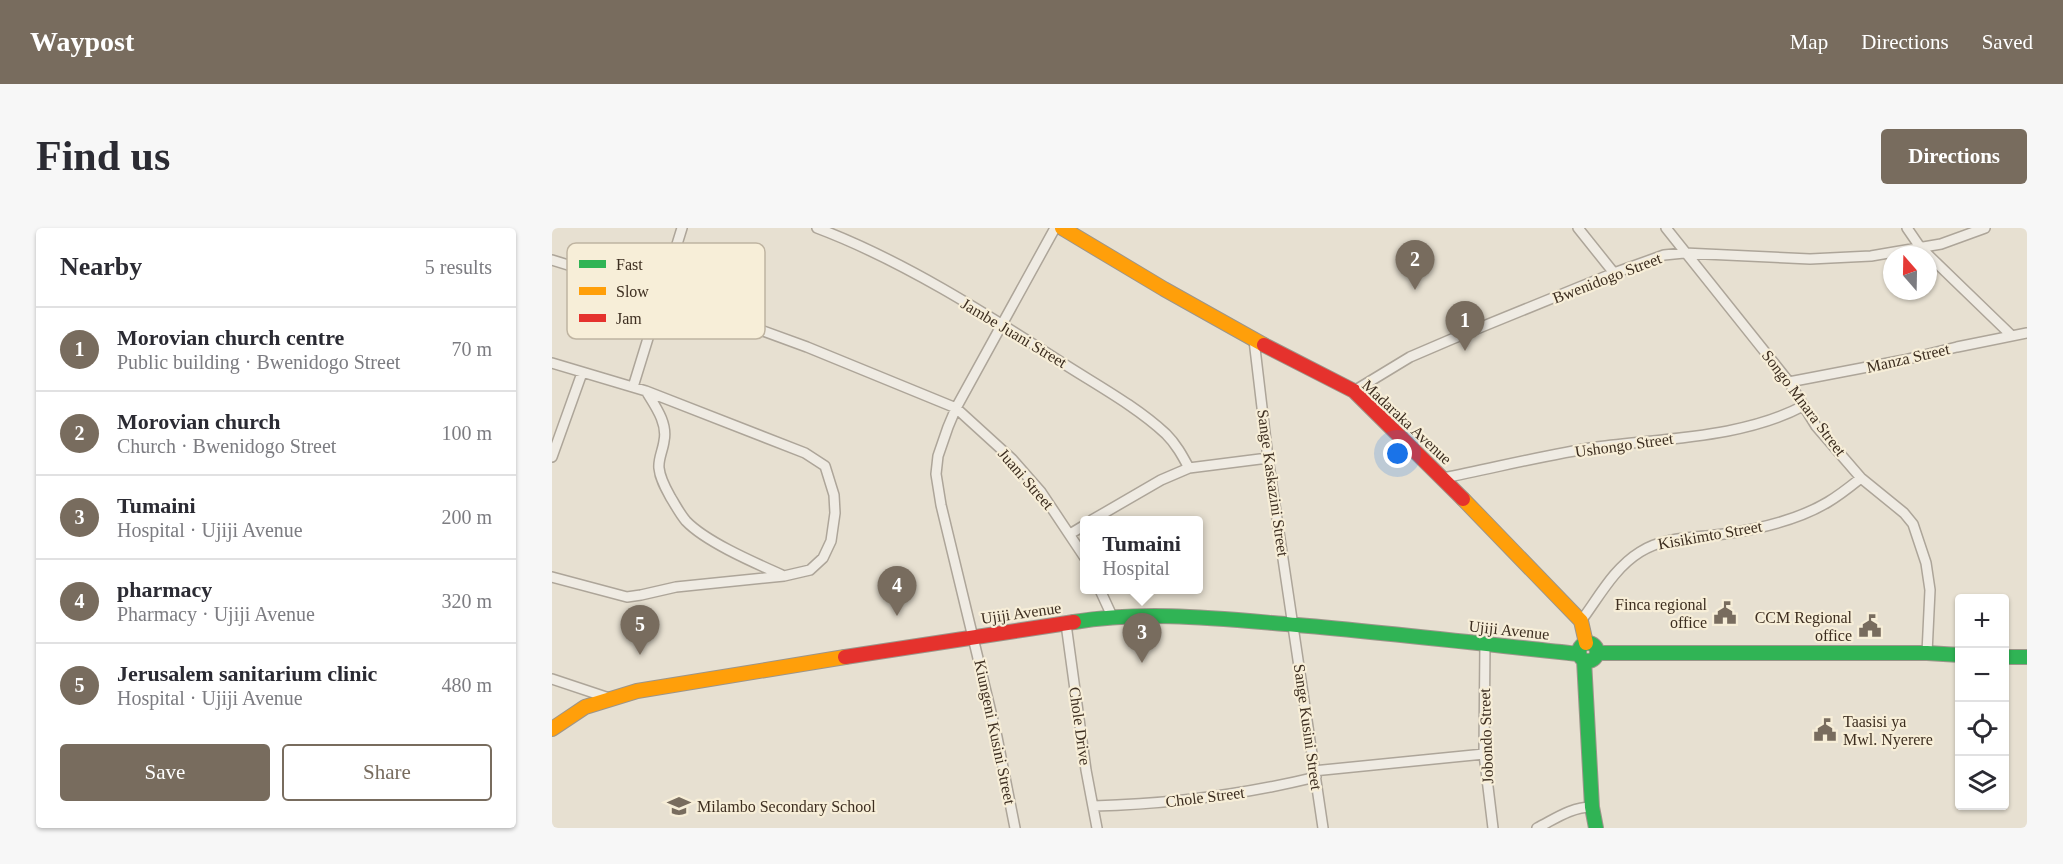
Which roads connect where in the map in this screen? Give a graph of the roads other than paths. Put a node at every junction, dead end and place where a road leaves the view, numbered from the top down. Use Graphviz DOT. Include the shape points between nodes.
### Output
graph roads {
  1 [pos="682,228"];
  2 [pos="817,228"];
  3 [pos="1055,228"];
  4 [pos="1062,228"];
  5 [pos="1578,228"];
  6 [pos="1666,228"];
  7 [pos="1907,228"];
  8 [pos="1985,228"];
  9 [pos="677,243"];
  10 [pos="1919,246"];
  11 [pos="1927,246"];
  12 [pos="1684,253"];
  13 [pos="1883,254"];
  14 [pos="552,260"];
  15 [pos="1937,263"];
  16 [pos="567,265"];
  17 [pos="1614,273"];
  18 [pos="1002,324"];
  19 [pos="765,332"];
  20 [pos="2027,333"];
  21 [pos="2011,335"];
  22 [pos="648,339"];
  23 [pos="1254,340"];
  24 [pos="552,363"];
  25 [pos="582,373"];
  26 [pos="1789,382"];
  27 [pos="633,387"];
  28 [pos="646,391"];
  29 [pos="1354,391"];
  30 [pos="1803,406"];
  31 [pos="956,408"];
  32 [pos="552,456"];
  33 [pos="1268,458"];
  34 [pos="1189,468"];
  35 [pos="1443,478"];
  36 [pos="1862,478"];
  37 [pos="1099,516"];
  38 [pos="1080,528"];
  39 [pos="1070,534"];
  40 [pos="1080,550"];
  41 [pos="784,576"];
  42 [pos="552,577"];
  43 [pos="1102,594"];
  44 [pos="1112,616"];
  45 [pos="1581,621"];
  46 [pos="1066,624"];
  47 [pos="1293,625"];
  48 [pos="973,637"];
  49 [pos="1485,643"];
  50 [pos="1583,652"];
  51 [pos="1927,653"];
  52 [pos="1955,655"];
  53 [pos="2009,657"];
  54 [pos="2027,657"];
  55 [pos="552,679"];
  56 [pos="611,699"];
  57 [pos="552,729"];
  58 [pos="1484,754"];
  59 [pos="1315,774"];
  60 [pos="1094,806"];
  61 [pos="1592,807"];
  62 [pos="1015,828"];
  63 [pos="1097,828"];
  64 [pos="1323,828"];
  65 [pos="1493,828"];
  66 [pos="1536,828"];
  67 [pos="1596,828"];
  1 -- 9 [label="street"];
  2 -- 18 [label="street, Jambe Juani Street" via="891,261"];
  3 -- 18 [label="street, Kiungeni Kusini Street"];
  4 -- 23 [label="main road, Madaraka Avenue"];
  5 -- 17 [label="street"];
  6 -- 12 [label="street, Songo Mnara Street"];
  7 -- 10 [label="street"];
  8 -- 11 [label="street, Bwenidogo Street"];
  12 -- 13 [label="street, Bwenidogo Street" via="1810,259"];
  12 -- 17 [label="street, Bwenidogo Street" via="1664,255"];
  12 -- 26 [label="street, Songo Mnara Street"];
  14 -- 16 [label="street"];
  15 -- 21 [label="street"];
  17 -- 29 [label="street, Bwenidogo Street" via="1410,357"];
  18 -- 31 [label="street, Kiungeni Kusini Street"];
  18 -- 34 [label="street, Jambe Juani Street" via="1158,428 1179,448"];
  19 -- 31 [label="street"];
  20 -- 21 [label="street, Manza Street"];
  21 -- 26 [label="street, Manza Street"];
  22 -- 27 [label="street"];
  23 -- 29 [label="main road, Madaraka Avenue"];
  23 -- 33 [label="street, Sange Kaskazini Street"];
  24 -- 25 [label="street"];
  25 -- 27 [label="street"];
  25 -- 32 [label="street"];
  26 -- 30 [label="street, Songo Mnara Street"];
  27 -- 28 [label="street"];
  28 -- 41 [label="street" via="664,429 660,477 686,520 742,557"];
  28 -- 41 [label="street" via="805,453 825,466 834,495 831,541 817,565"];
  29 -- 35 [label="main road, Madaraka Avenue"];
  30 -- 35 [label="street, Ushongo Street" via="1761,423 1708,434 1595,448"];
  30 -- 36 [label="street, Songo Mnara Street"];
  31 -- 39 [label="street, Juani Street" via="1012,459"];
  31 -- 48 [label="street, Kiungeni Kusini Street" via="938,456 936,474"];
  33 -- 34 [label="street"];
  33 -- 47 [label="street, Sange Kaskazini Street"];
  34 -- 37 [label="street"];
  35 -- 45 [label="main road, Madaraka Avenue"];
  36 -- 45 [label="street, Kisikimto Street" via="1830,501 1784,521 1656,543 1624,564"];
  36 -- 51 [label="street, Songo Mnara Street" via="1904,513 1920,541 1929,590"];
  38 -- 39 [label="street"];
  39 -- 40 [label="street, Juani Street"];
  41 -- 42 [label="street" via="684,586 627,597"];
  43 -- 44 [label="street"];
  44 -- 46 [label="main road, Ujiji Avenue"];
  44 -- 47 [label="main road, Ujiji Avenue"];
  45 -- 50 [label="main road"];
  46 -- 48 [label="main road, Ujiji Avenue"];
  46 -- 60 [label="street, Chole Drive"];
  47 -- 49 [label="main road, Ujiji Avenue"];
  47 -- 59 [label="street, Sange Kusini Street"];
  48 -- 56 [label="main road, Ujiji Avenue" via="658,686"];
  48 -- 62 [label="street, Kiungeni Kusini Street"];
  49 -- 50 [label="main road, Ujiji Avenue"];
  49 -- 58 [label="street, Jobondo Street"];
  50 -- 51 [label="main road" via="1592,660 1597,652"];
  50 -- 61 [label="main road"];
  51 -- 52 [label="main road"];
  53 -- 54 [label="main road"];
  55 -- 56 [label="street"];
  56 -- 57 [label="main road, Ujiji Avenue" via="576,712"];
  58 -- 59 [label="street, Chole Street"];
  58 -- 65 [label="street, Jobondo Street"];
  59 -- 60 [label="street, Chole Street" via="1264,789 1195,800"];
  59 -- 64 [label="street, Sange Kusini Street"];
  60 -- 63 [label="street, Chole Drive"];
  61 -- 66 [label="street" via="1566,812"];
  61 -- 67 [label="main road"];
}
